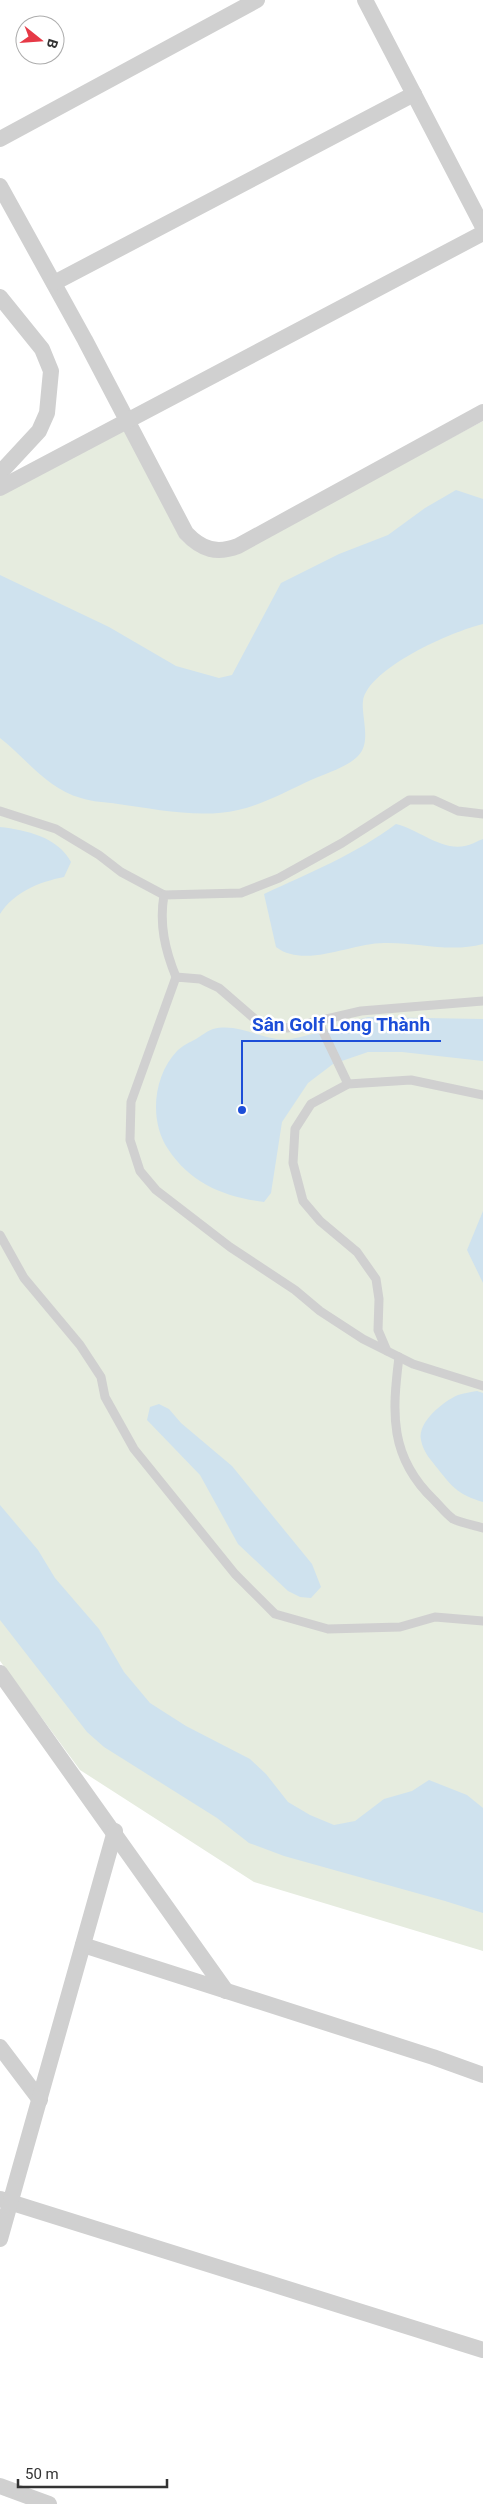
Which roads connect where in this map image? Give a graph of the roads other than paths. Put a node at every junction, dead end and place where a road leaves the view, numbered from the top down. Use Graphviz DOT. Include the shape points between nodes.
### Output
graph roads {
  1 [pos="258,0"];
  2 [pos="365,0"];
  3 [pos="414,94"];
  4 [pos="0,140"];
  5 [pos="0,186"];
  6 [pos="483,227"];
  7 [pos="483,233"];
  8 [pos="54,282"];
  9 [pos="0,297"];
  10 [pos="483,412"];
  11 [pos="127,420"];
  12 [pos="0,473"];
  13 [pos="0,488"];
  14 [pos="0,811"];
  15 [pos="483,814"];
  16 [pos="164,895"];
  17 [pos="176,977"];
  18 [pos="483,1001"];
  19 [pos="319,1024"];
  20 [pos="347,1080"];
  21 [pos="483,1095"];
  22 [pos="0,1235"];
  23 [pos="387,1351"];
  24 [pos="399,1357"];
  25 [pos="483,1386"];
  26 [pos="483,1528"];
  27 [pos="483,1622"];
  28 [pos="0,1673"];
  29 [pos="115,1831"];
  30 [pos="83,1945"];
  31 [pos="226,1991"];
  32 [pos="0,2047"];
  33 [pos="483,2075"];
  34 [pos="40,2100"];
  35 [pos="5,2201"];
  36 [pos="0,2238"];
  37 [pos="483,2350"];
  38 [pos="0,2486"];
  39 [pos="49,2504"];
  1 -- 4 [label="street"];
  2 -- 3 [label="street"];
  3 -- 6 [label="street"];
  3 -- 8 [label="street"];
  5 -- 8 [label="street"];
  7 -- 11 [label="street"];
  8 -- 11 [label="street"];
  9 -- 12 [label="street" via="42,349 51,371 47,413 39,431"];
  10 -- 11 [label="street" via="255,538 231,549 214,551 186,534"];
  11 -- 13 [label="street"];
  14 -- 16 [label="lane" via="56,829 121,872"];
  15 -- 16 [label="lane" via="458,811 434,800 409,800 279,878 240,893"];
  16 -- 17 [label="lane" via="161,915 166,953"];
  17 -- 19 [label="lane" via="200,979 219,988 256,1020 287,1028"];
  17 -- 23 [label="lane" via="131,1102 130,1140 140,1171 156,1190 230,1247 295,1290 320,1311"];
  18 -- 19 [label="lane" via="361,1011"];
  19 -- 20 [label="lane"];
  20 -- 21 [label="lane" via="411,1080"];
  20 -- 23 [label="lane" via="311,1104 295,1129 293,1163 303,1201 320,1221 356,1252 376,1279 378,1330"];
  22 -- 27 [label="lane" via="24,1278 80,1345 101,1377 105,1397 134,1449 234,1574 275,1614 328,1629 400,1627 435,1617"];
  23 -- 24 [label="lane"];
  24 -- 25 [label="lane"];
  24 -- 26 [label="lane" via="393,1405 397,1437 406,1464 427,1493 453,1518"];
  28 -- 29 [label="street"];
  29 -- 30 [label="street"];
  29 -- 31 [label="street"];
  30 -- 31 [label="street"];
  30 -- 34 [label="street"];
  31 -- 33 [label="street"];
  32 -- 34 [label="street"];
  34 -- 35 [label="street"];
  35 -- 36 [label="street"];
  35 -- 37 [label="street"];
  38 -- 39 [label="street"];
}
